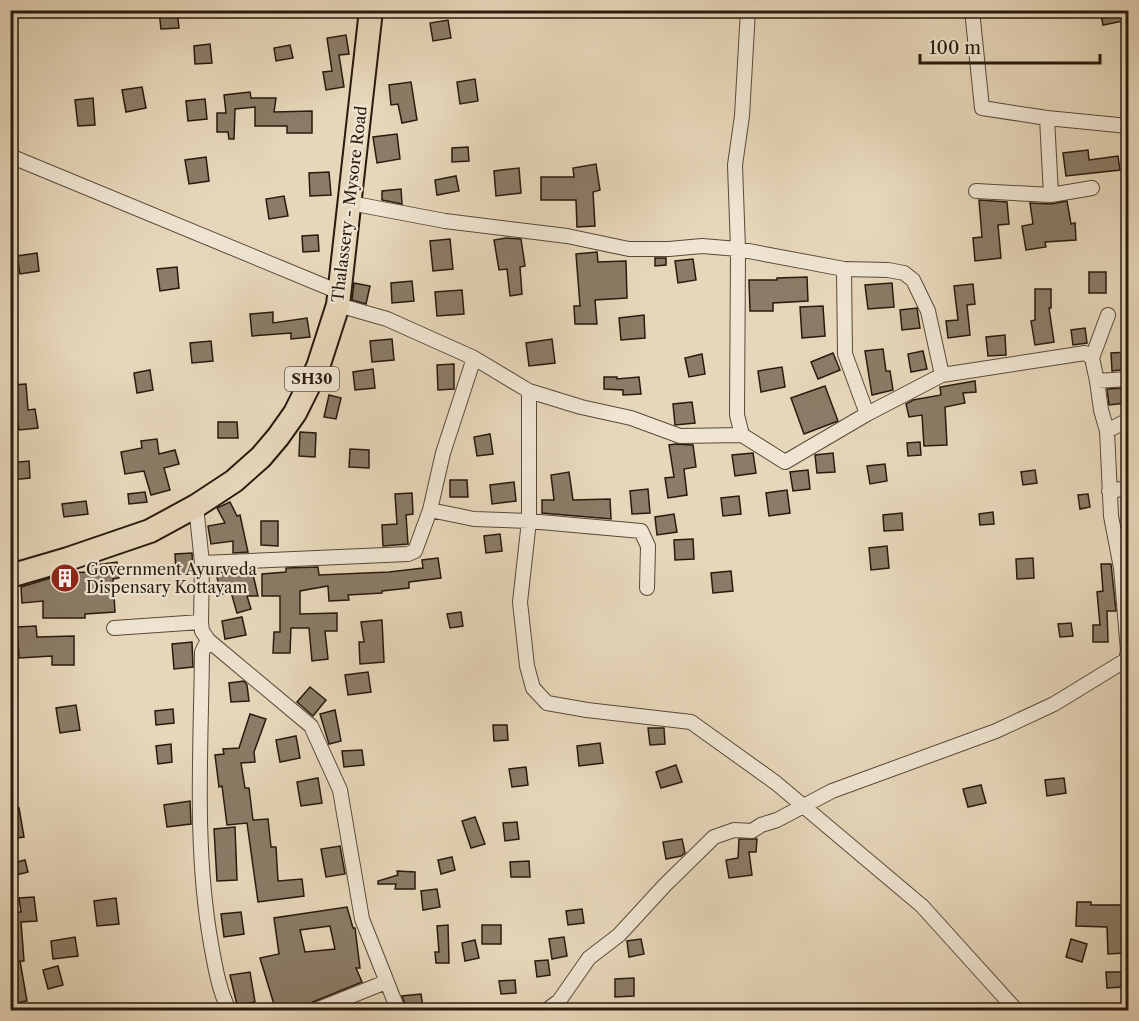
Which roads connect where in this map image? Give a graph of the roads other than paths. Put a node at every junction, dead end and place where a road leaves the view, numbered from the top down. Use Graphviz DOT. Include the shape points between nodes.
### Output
graph roads {
  1 [pos="371,10"];
  2 [pos="748,10"];
  3 [pos="972,10"];
  4 [pos="1047,118"];
  5 [pos="1128,126"];
  6 [pos="10,156"];
  7 [pos="1092,188"];
  8 [pos="975,191"];
  9 [pos="1051,195"];
  10 [pos="350,203"];
  11 [pos="738,249"];
  12 [pos="844,269"];
  13 [pos="338,298"];
  14 [pos="1108,315"];
  15 [pos="474,358"];
  16 [pos="1092,358"];
  17 [pos="942,375"];
  18 [pos="1128,379"];
  19 [pos="1097,381"];
  20 [pos="529,391"];
  21 [pos="867,414"];
  22 [pos="1128,420"];
  23 [pos="1107,431"];
  24 [pos="742,435"];
  25 [pos="1128,488"];
  26 [pos="1109,491"];
  27 [pos="196,506"];
  28 [pos="430,510"];
  29 [pos="529,521"];
  30 [pos="202,563"];
  31 [pos="10,576"];
  32 [pos="647,588"];
  33 [pos="201,622"];
  34 [pos="114,628"];
  35 [pos="208,640"];
  36 [pos="1128,651"];
  37 [pos="802,806"];
  38 [pos="386,982"];
  39 [pos="229,1011"];
  40 [pos="316,1011"];
  41 [pos="398,1011"];
  42 [pos="547,1011"];
  43 [pos="1016,1011"];
  1 -- 10 [label="main road, Thalassery - Mysore Road / SH30"];
  2 -- 11 [label="street" via="735,165"];
  3 -- 4 [label="street" via="982,108"];
  4 -- 5 [label="street"];
  4 -- 9 [label="street"];
  6 -- 13 [label="street"];
  7 -- 9 [label="street"];
  8 -- 9 [label="street"];
  10 -- 11 [label="street" via="629,249"];
  10 -- 13 [label="main road, Thalassery - Mysore Road / SH30"];
  11 -- 12 [label="street"];
  11 -- 24 [label="street" via="737,415"];
  12 -- 17 [label="street" via="904,273 913,280 928,311"];
  12 -- 21 [label="street" via="845,354"];
  13 -- 15 [label="street"];
  13 -- 27 [label="main road, Thalassery - Mysore Road / SH30" via="318,367 295,413 261,456 234,481"];
  14 -- 16 [label="street"];
  15 -- 20 [label="street"];
  15 -- 28 [label="street" via="443,453"];
  16 -- 17 [label="street" via="1085,353"];
  16 -- 19 [label="street"];
  17 -- 21 [label="street"];
  18 -- 19 [label="street"];
  19 -- 23 [label="street"];
  20 -- 24 [label="street" via="631,418 680,436"];
  20 -- 29 [label="street"];
  21 -- 24 [label="street" via="785,462"];
  22 -- 23 [label="street"];
  23 -- 26 [label="street"];
  25 -- 26 [label="street"];
  26 -- 36 [label="street"];
  27 -- 30 [label="street"];
  27 -- 31 [label="main road, Thalassery - Mysore Road / SH30" via="150,531"];
  28 -- 29 [label="street" via="474,519"];
  28 -- 30 [label="street" via="415,551 408,554"];
  29 -- 32 [label="street" via="641,531 648,546"];
  29 -- 37 [label="street" via="520,602 527,666 533,688 547,703 691,722"];
  30 -- 33 [label="street"];
  33 -- 34 [label="street"];
  33 -- 35 [label="street"];
  35 -- 38 [label="street" via="310,726 340,790 362,919"];
  35 -- 39 [label="street" via="202,652 200,827 206,916"];
  36 -- 37 [label="street" via="1126,660 1054,704 996,731 832,790"];
  37 -- 42 [label="street" via="752,831 734,830 714,837 619,935 589,958 559,1001"];
  37 -- 43 [label="street" via="922,906"];
  38 -- 40 [label="street"];
  38 -- 41 [label="street"];
}
